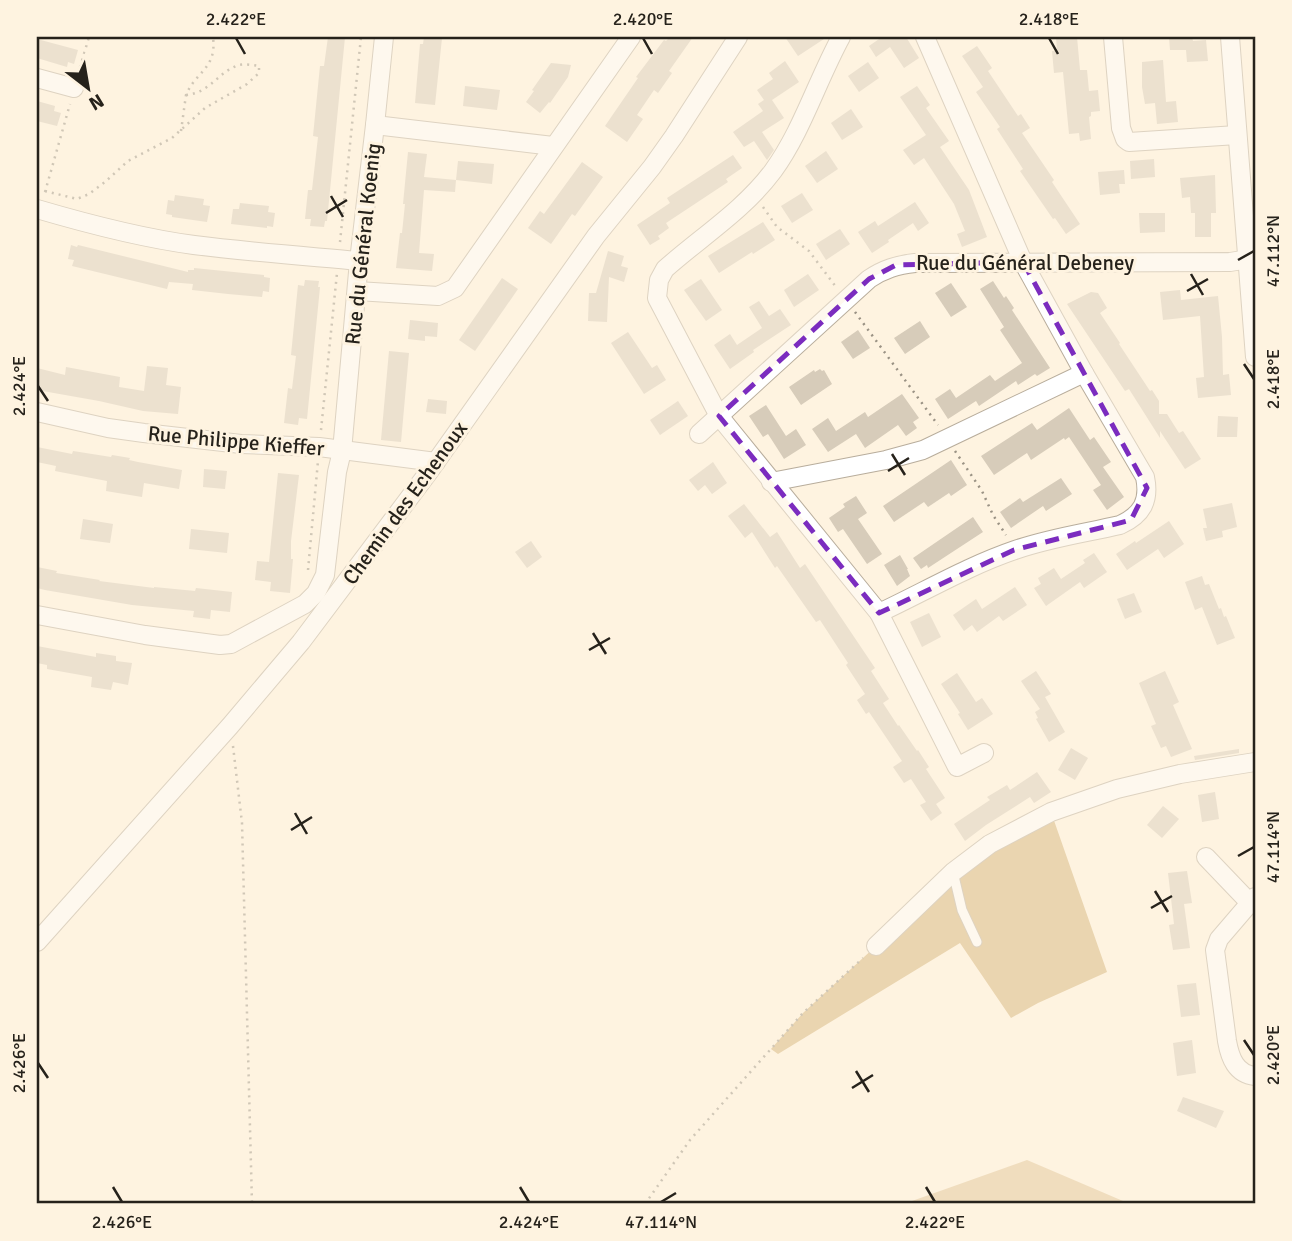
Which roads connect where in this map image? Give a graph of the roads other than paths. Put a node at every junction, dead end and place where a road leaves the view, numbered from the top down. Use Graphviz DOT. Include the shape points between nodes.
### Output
graph roads {
  1 [pos="384,37"];
  2 [pos="631,37"];
  3 [pos="738,37"];
  4 [pos="841,37"];
  5 [pos="925,37"];
  6 [pos="1113,37"];
  7 [pos="1230,37"];
  8 [pos="37,78"];
  9 [pos="74,88"];
  10 [pos="375,125"];
  11 [pos="1237,135"];
  12 [pos="553,146"];
  13 [pos="38,209"];
  14 [pos="1251,259"];
  15 [pos="359,261"];
  16 [pos="1023,262"];
  17 [pos="357,291"];
  18 [pos="1253,303"];
  19 [pos="1255,357"];
  20 [pos="1083,373"];
  21 [pos="37,412"];
  22 [pos="719,416"];
  23 [pos="699,433"];
  24 [pos="342,451"];
  25 [pos="436,462"];
  26 [pos="771,482"];
  27 [pos="879,613"];
  28 [pos="37,615"];
  29 [pos="984,753"];
  30 [pos="1255,762"];
  31 [pos="1206,856"];
  32 [pos="953,872"];
  33 [pos="1253,900"];
  34 [pos="37,942"];
  35 [pos="976,942"];
  36 [pos="876,946"];
  37 [pos="1255,1076"];
  1 -- 10 [label="street, Rue du Général Koenig"];
  2 -- 12 [label="street"];
  3 -- 25 [label="street, Chemin des Echenoux" via="652,167 589,246"];
  4 -- 22 [label="street" via="771,174 665,269 659,280 660,305"];
  5 -- 16 [label="street"];
  6 -- 11 [label="street" via="1125,139"];
  7 -- 11 [label="street"];
  8 -- 9 [label="street"];
  10 -- 12 [label="street"];
  10 -- 15 [label="street, Rue du Général Koenig"];
  11 -- 14 [label="street"];
  12 -- 17 [label="street" via="455,288 438,296"];
  13 -- 15 [label="street" via="193,245"];
  14 -- 16 [label="street, Rue du Général Debeney"];
  14 -- 18 [label="street"];
  15 -- 17 [label="street, Rue du Général Koenig"];
  16 -- 20 [label="street"];
  16 -- 22 [label="street, Rue du Général Debeney" via="915,263 883,270"];
  17 -- 24 [label="street, Rue du Général Koenig"];
  18 -- 19 [label="street"];
  20 -- 26 [label="street" via="906,456"];
  20 -- 27 [label="street" via="1145,477 1146,499 1140,512 1120,525 1014,550"];
  21 -- 24 [label="street, Rue Philippe Kieffer" via="156,435"];
  22 -- 23 [label="street, Rue du Général Debeney"];
  22 -- 26 [label="street"];
  24 -- 25 [label="street, Rue Philippe Kieffer"];
  24 -- 28 [label="street, Rue du Général Koenig" via="325,575 316,593 305,604 231,644 145,635"];
  25 -- 34 [label="street, Chemin des Echenoux" via="301,642"];
  26 -- 27 [label="street"];
  27 -- 29 [label="street" via="957,767"];
  30 -- 32 [label="street" via="1130,786 1051,812 990,844"];
  31 -- 33 [label="street"];
  32 -- 35 [label="lane"];
  32 -- 36 [label="street"];
  33 -- 37 [label="street" via="1215,950 1230,1054 1236,1067"];
}
